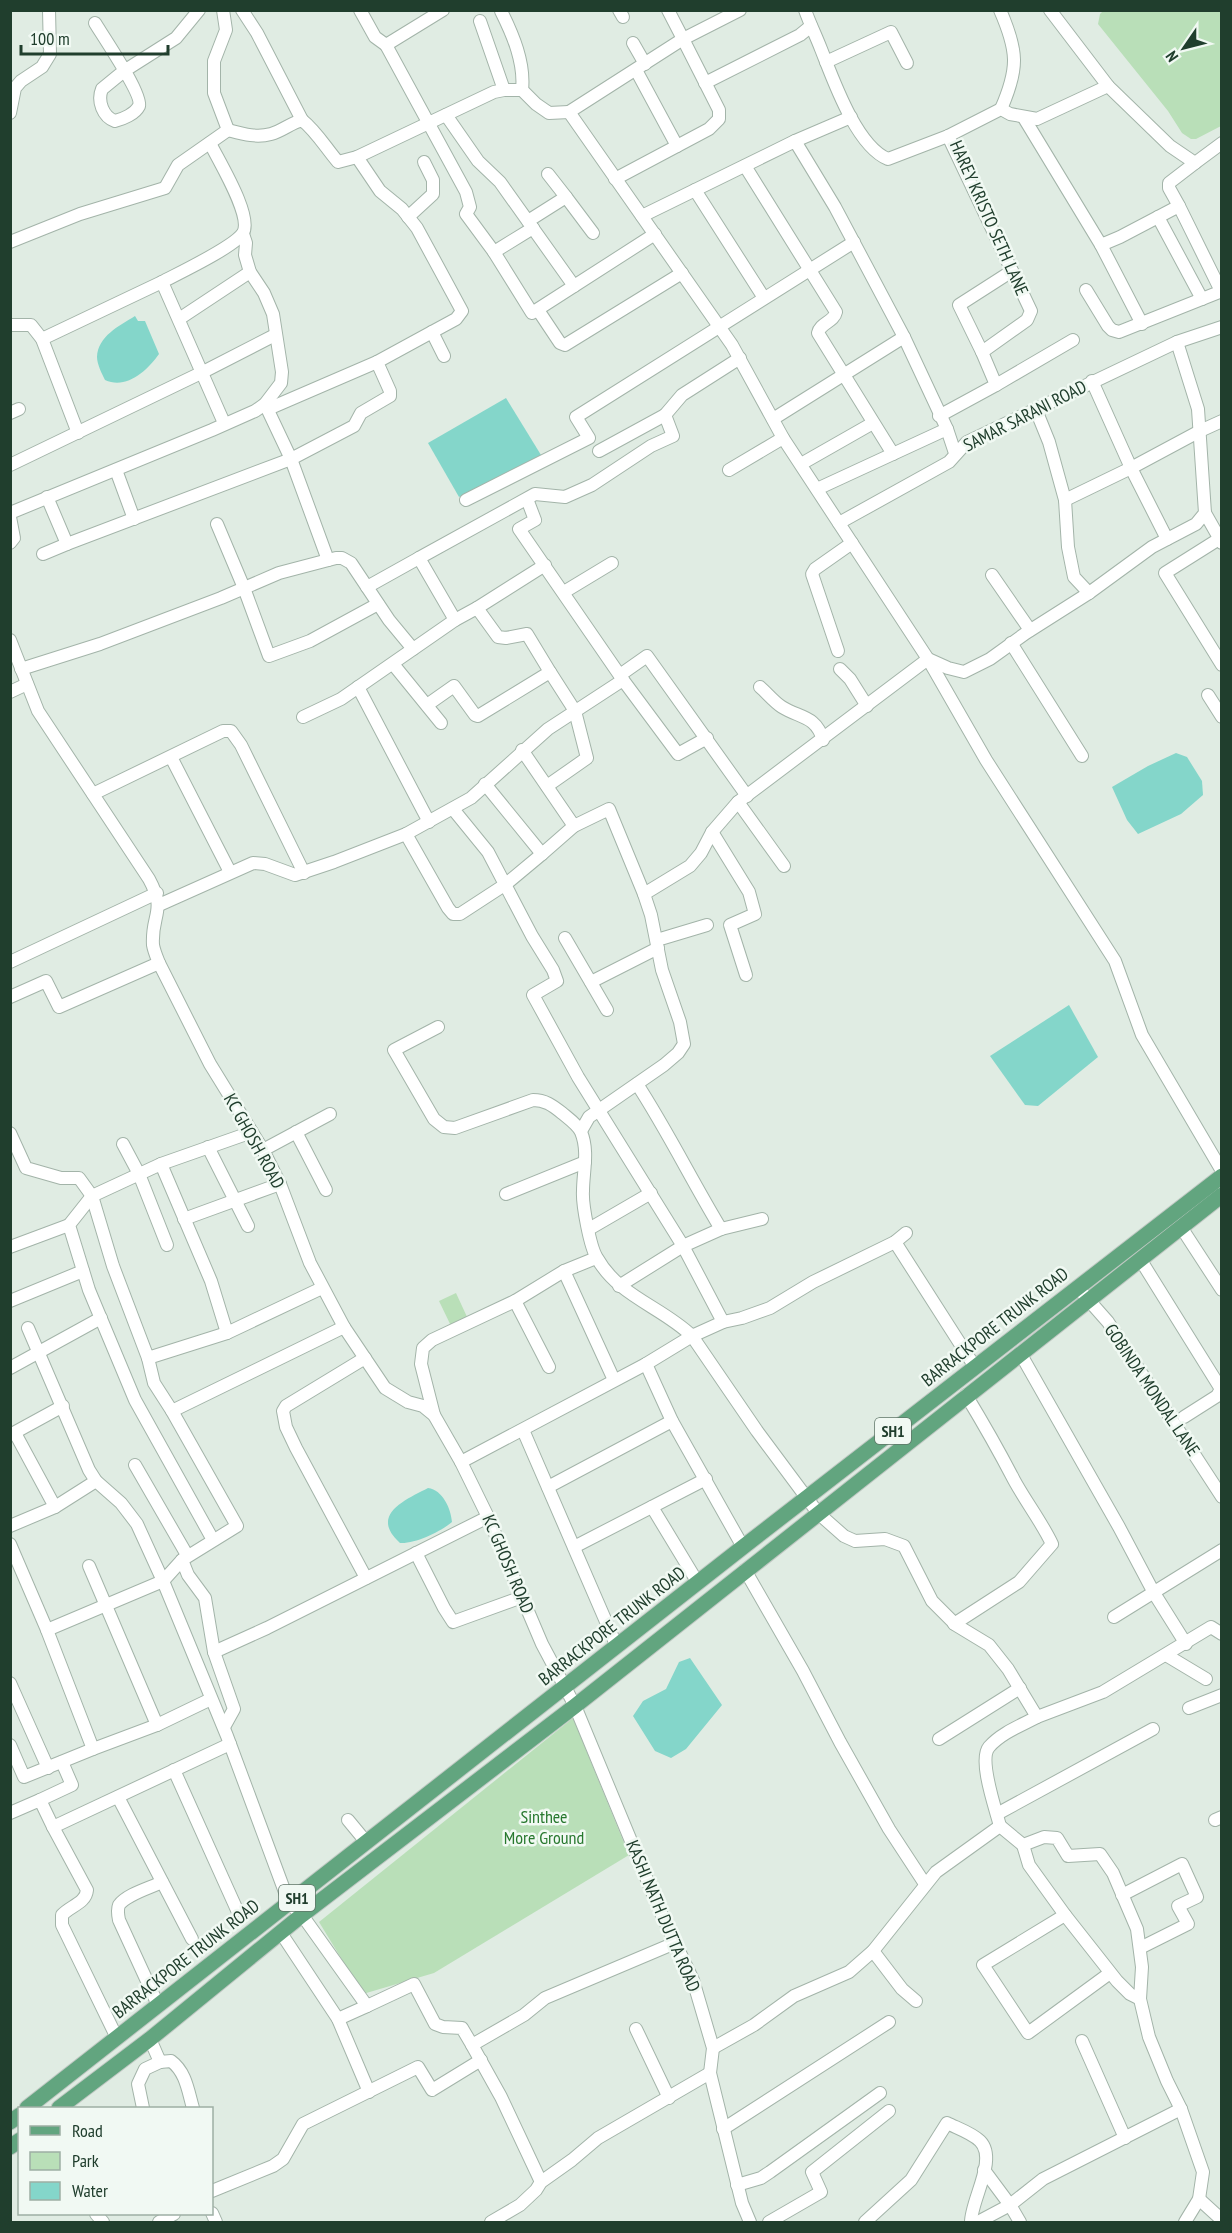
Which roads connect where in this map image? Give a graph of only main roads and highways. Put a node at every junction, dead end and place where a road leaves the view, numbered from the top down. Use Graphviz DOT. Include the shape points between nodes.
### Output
graph roads {
  1 [pos="1221,1176"];
  2 [pos="1221,1195"];
  3 [pos="1083,1294"];
  4 [pos="30,2107"];
  5 [pos="62,2107"];
  1 -- 3 [label="main road, BARRACKPORE TRUNK ROAD / SH1"];
  2 -- 3 [label="main road, BARRACKPORE TRUNK ROAD / SH1" via="1140,1259"];
  3 -- 4 [label="main road, BARRACKPORE TRUNK ROAD / SH1" via="975,1367"];
  3 -- 5 [label="main road, BARRACKPORE TRUNK ROAD / SH1" via="1020,1353"];
}
